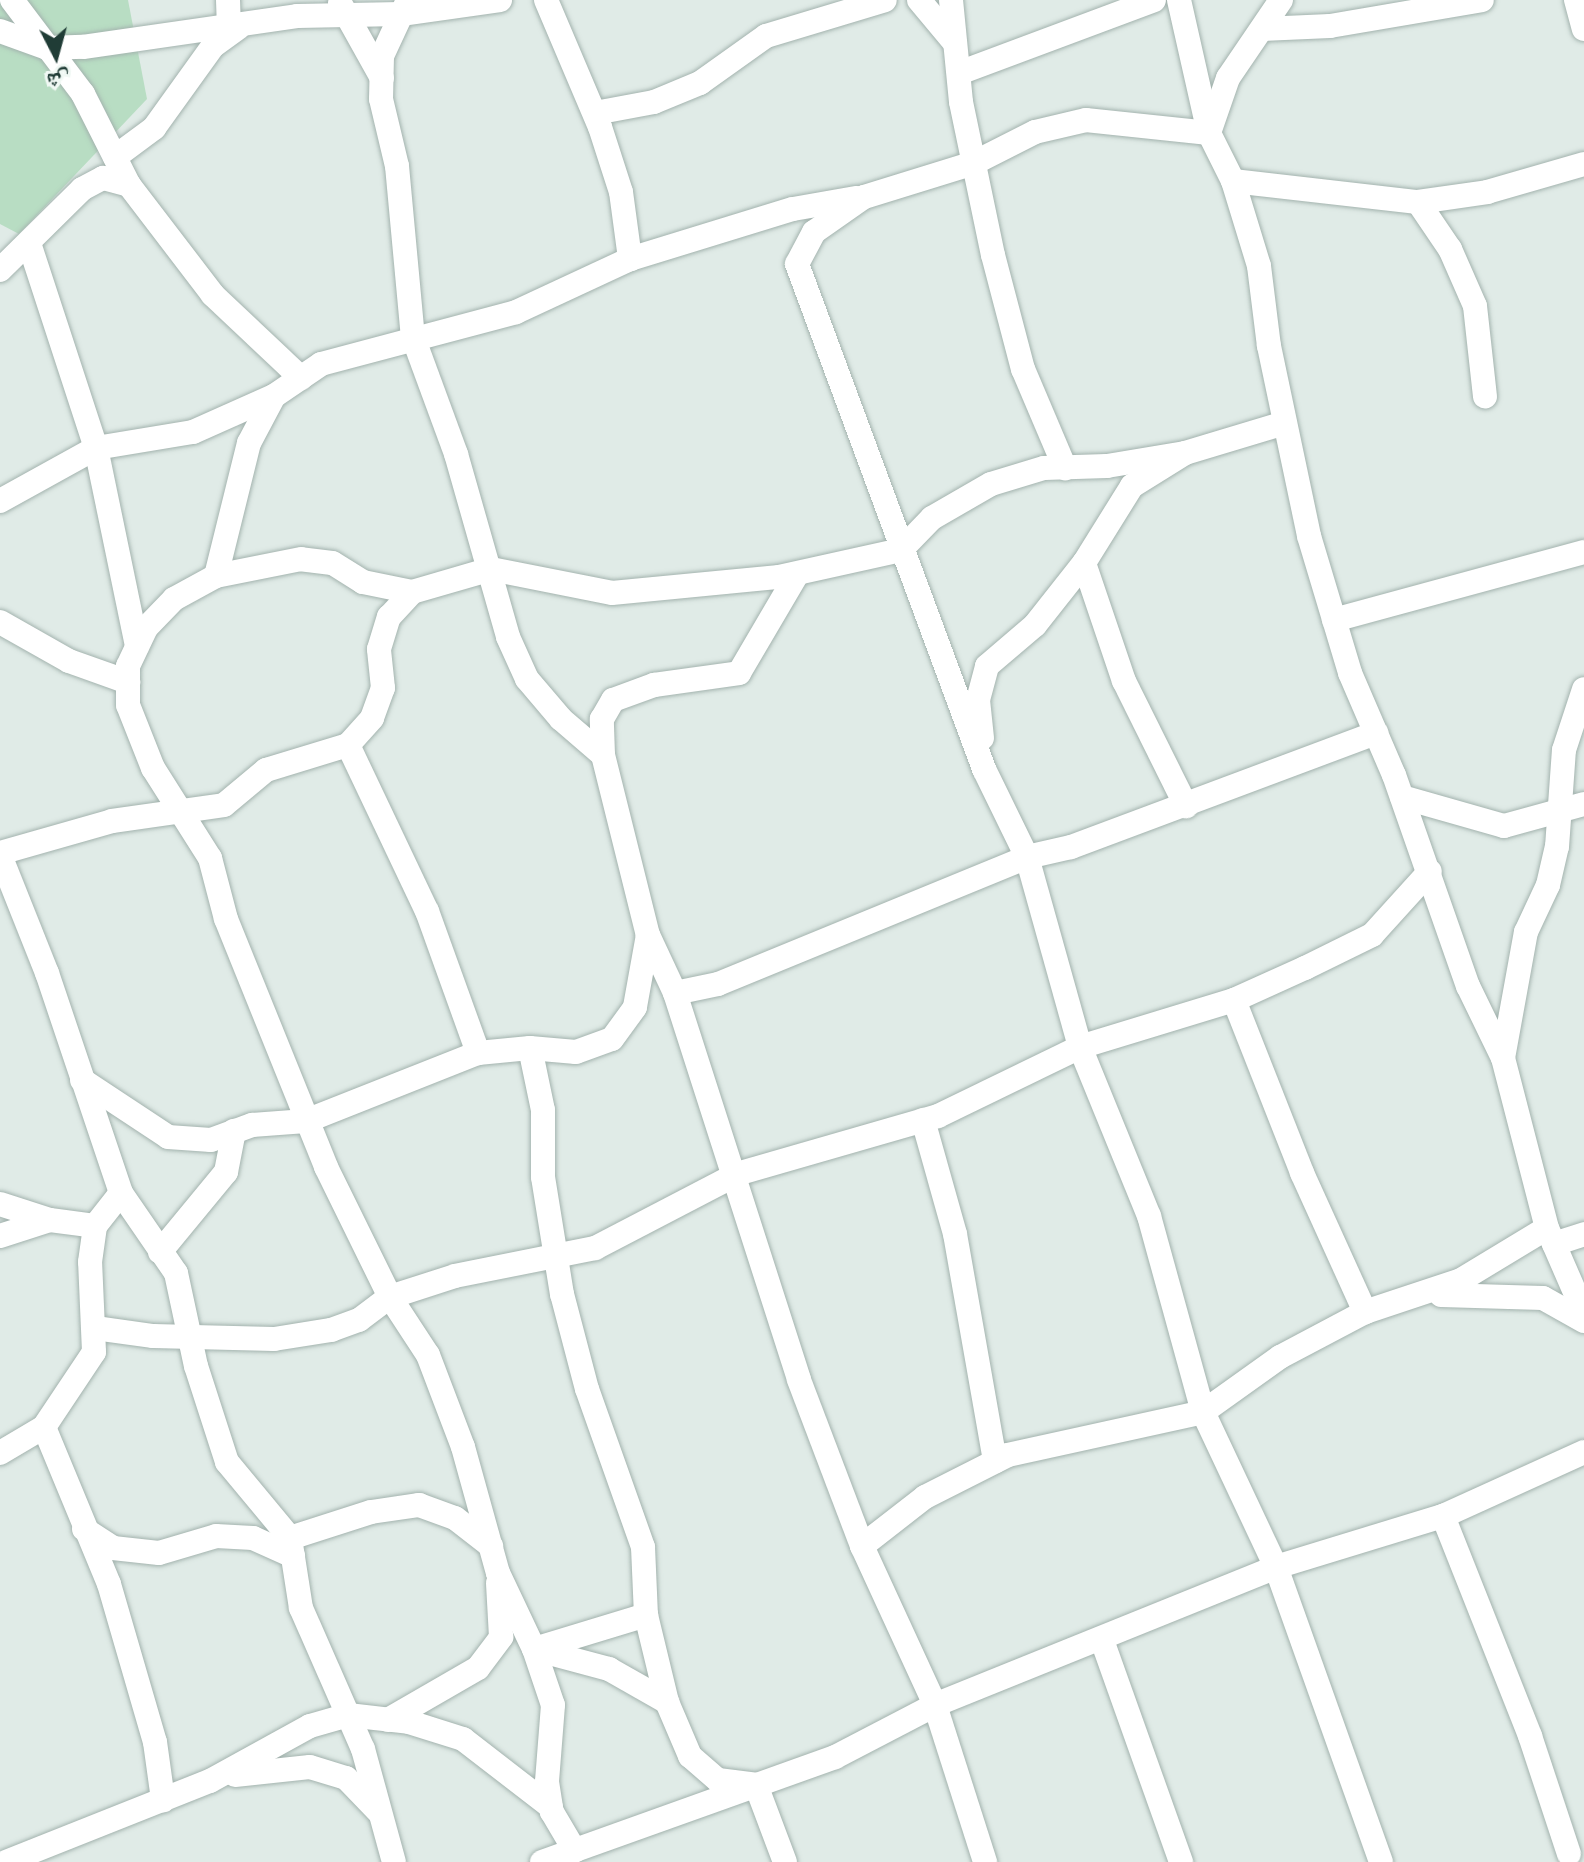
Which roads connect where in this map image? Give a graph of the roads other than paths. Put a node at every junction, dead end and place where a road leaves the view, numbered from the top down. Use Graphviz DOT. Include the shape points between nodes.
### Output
graph roads {
  1 [pos="12,0"];
  2 [pos="228,0"];
  3 [pos="500,0"];
  4 [pos="546,0"];
  5 [pos="885,0"];
  6 [pos="919,0"];
  7 [pos="951,0"];
  8 [pos="1154,0"];
  9 [pos="1179,0"];
  10 [pos="1281,0"];
  11 [pos="1482,0"];
  12 [pos="1576,0"];
  13 [pos="405,7"];
  14 [pos="343,8"];
  15 [pos="236,25"];
  16 [pos="1262,29"];
  17 [pos="1584,29"];
  18 [pos="0,31"];
  19 [pos="956,45"];
  20 [pos="47,48"];
  21 [pos="959,73"];
  22 [pos="382,78"];
  23 [pos="595,113"];
  24 [pos="1209,133"];
  25 [pos="115,157"];
  26 [pos="974,163"];
  27 [pos="1584,164"];
  28 [pos="1233,181"];
  29 [pos="129,185"];
  30 [pos="864,197"];
  31 [pos="1418,202"];
  32 [pos="29,243"];
  33 [pos="630,259"];
  34 [pos="0,270"];
  35 [pos="413,337"];
  36 [pos="301,378"];
  37 [pos="274,396"];
  38 [pos="1485,396"];
  39 [pos="1285,423"];
  40 [pos="96,448"];
  41 [pos="1185,453"];
  42 [pos="1065,468"];
  43 [pos="0,501"];
  44 [pos="901,550"];
  45 [pos="1584,552"];
  46 [pos="1084,563"];
  47 [pos="491,569"];
  48 [pos="797,574"];
  49 [pos="216,576"];
  50 [pos="412,592"];
  51 [pos="1334,620"];
  52 [pos="0,622"];
  53 [pos="137,646"];
  54 [pos="128,682"];
  55 [pos="1584,689"];
  56 [pos="1376,733"];
  57 [pos="348,745"];
  58 [pos="603,755"];
  59 [pos="984,769"];
  60 [pos="1402,797"];
  61 [pos="1186,806"];
  62 [pos="1573,808"];
  63 [pos="181,814"];
  64 [pos="0,854"];
  65 [pos="1027,857"];
  66 [pos="1430,871"];
  67 [pos="648,935"];
  68 [pos="675,993"];
  69 [pos="1234,1000"];
  70 [pos="1080,1047"];
  71 [pos="530,1048"];
  72 [pos="478,1053"];
  73 [pos="1503,1058"];
  74 [pos="82,1080"];
  75 [pos="923,1120"];
  76 [pos="306,1121"];
  77 [pos="234,1131"];
  78 [pos="737,1174"];
  79 [pos="121,1193"];
  80 [pos="0,1204"];
  81 [pos="50,1220"];
  82 [pos="95,1226"];
  83 [pos="1584,1234"];
  84 [pos="0,1236"];
  85 [pos="1550,1236"];
  86 [pos="160,1252"];
  87 [pos="555,1255"];
  88 [pos="390,1297"];
  89 [pos="1410,1297"];
  90 [pos="1365,1312"];
  91 [pos="1584,1313"];
  92 [pos="1584,1321"];
  93 [pos="95,1328"];
  94 [pos="193,1334"];
  95 [pos="1203,1412"];
  96 [pos="44,1427"];
  97 [pos="1584,1452"];
  98 [pos="0,1453"];
  99 [pos="995,1462"];
  100 [pos="1443,1516"];
  101 [pos="82,1528"];
  102 [pos="491,1546"];
  103 [pos="862,1546"];
  104 [pos="292,1547"];
  105 [pos="1276,1567"];
  106 [pos="498,1573"];
  107 [pos="646,1615"];
  108 [pos="1102,1640"];
  109 [pos="534,1649"];
  110 [pos="667,1702"];
  111 [pos="935,1705"];
  112 [pos="348,1715"];
  113 [pos="388,1720"];
  114 [pos="210,1781"];
  115 [pos="756,1785"];
  116 [pos="163,1800"];
  117 [pos="551,1807"];
  118 [pos="382,1816"];
  119 [pos="585,1853"];
  120 [pos="1567,1855"];
  121 [pos="6,1862"];
  122 [pos="394,1862"];
  123 [pos="542,1862"];
  124 [pos="785,1862"];
  125 [pos="985,1862"];
  126 [pos="1181,1862"];
  127 [pos="1381,1862"];
  1 -- 20 [label="street"];
  2 -- 15 [label="street"];
  3 -- 13 [label="street"];
  4 -- 23 [label="street"];
  5 -- 23 [label="street" via="766,36 700,83 654,102"];
  6 -- 19 [label="street"];
  7 -- 19 [label="street"];
  8 -- 21 [label="street"];
  9 -- 24 [label="street"];
  10 -- 16 [label="street"];
  11 -- 16 [label="street" via="1330,26"];
  12 -- 17 [label="street"];
  13 -- 14 [label="street"];
  13 -- 22 [label="street" via="382,56"];
  14 -- 15 [label="street"];
  14 -- 22 [label="street"];
  15 -- 20 [label="street"];
  15 -- 25 [label="street" via="213,46 154,128"];
  16 -- 24 [label="street" via="1228,78"];
  18 -- 20 [label="street"];
  19 -- 21 [label="street"];
  20 -- 25 [label="street" via="83,94"];
  21 -- 26 [label="street"];
  22 -- 35 [label="street" via="381,99 397,166"];
  23 -- 33 [label="street" via="621,192"];
  24 -- 26 [label="street" via="1086,120 1035,132"];
  24 -- 28 [label="street"];
  25 -- 29 [label="street"];
  26 -- 30 [label="street"];
  26 -- 42 [label="street" via="1023,369"];
  27 -- 31 [label="street" via="1487,192"];
  28 -- 31 [label="street"];
  28 -- 39 [label="street" via="1259,266"];
  29 -- 32 [label="street" via="103,178 82,189"];
  29 -- 36 [label="street" via="213,295"];
  30 -- 33 [label="street" via="793,209"];
  30 -- 44 [label="street" via="814,232 797,264"];
  31 -- 38 [label="street" via="1450,249 1475,306"];
  32 -- 34 [label="street"];
  32 -- 40 [label="street"];
  33 -- 35 [label="street" via="516,312"];
  35 -- 36 [label="street" via="321,364"];
  35 -- 47 [label="street"];
  36 -- 37 [label="street"];
  37 -- 40 [label="street" via="193,432"];
  37 -- 49 [label="street" via="249,443"];
  39 -- 41 [label="street"];
  39 -- 51 [label="street"];
  40 -- 43 [label="street"];
  40 -- 53 [label="street"];
  41 -- 42 [label="street"];
  41 -- 46 [label="street" via="1132,486"];
  42 -- 44 [label="street" via="1044,468 991,484 932,518"];
  44 -- 48 [label="street"];
  44 -- 59 [label="street"];
  45 -- 51 [label="street"];
  46 -- 59 [label="street" via="1035,625 987,666 978,700"];
  46 -- 61 [label="street" via="1124,681"];
  47 -- 48 [label="street" via="612,593"];
  47 -- 50 [label="street"];
  47 -- 58 [label="street" via="508,637 527,679 561,719"];
  48 -- 58 [label="street" via="739,673 654,685 613,700 602,719"];
  49 -- 50 [label="street" via="301,559 332,563 363,582"];
  49 -- 53 [label="street" via="174,599 146,628"];
  50 -- 57 [label="street" via="389,617 379,649 383,688 372,718"];
  51 -- 56 [label="street"];
  52 -- 54 [label="street" via="69,661"];
  53 -- 54 [label="street"];
  54 -- 63 [label="street" via="128,705 153,768"];
  55 -- 62 [label="street" via="1564,750"];
  56 -- 60 [label="street"];
  56 -- 61 [label="street"];
  57 -- 63 [label="street" via="266,770 224,805"];
  57 -- 72 [label="street" via="427,911"];
  58 -- 67 [label="street"];
  59 -- 65 [label="street"];
  60 -- 62 [label="street" via="1504,826"];
  60 -- 66 [label="street"];
  61 -- 65 [label="street"];
  62 -- 73 [label="street" via="1526,932"];
  63 -- 64 [label="street" via="112,821"];
  63 -- 76 [label="street" via="210,858 226,919"];
  64 -- 74 [label="street"];
  65 -- 68 [label="street" via="718,984"];
  65 -- 70 [label="street"];
  66 -- 69 [label="street" via="1372,935"];
  66 -- 73 [label="street" via="1468,986"];
  67 -- 68 [label="street"];
  67 -- 71 [label="street" via="635,1007 612,1039 576,1052"];
  68 -- 78 [label="street"];
  69 -- 70 [label="street"];
  69 -- 90 [label="street" via="1302,1173"];
  70 -- 75 [label="street"];
  70 -- 95 [label="street" via="1149,1216"];
  71 -- 72 [label="street"];
  71 -- 87 [label="street" via="543,1110 543,1177"];
  72 -- 76 [label="street"];
  73 -- 85 [label="street"];
  74 -- 77 [label="street" via="168,1137 211,1140"];
  74 -- 79 [label="street"];
  75 -- 78 [label="street"];
  75 -- 99 [label="street" via="955,1234"];
  76 -- 77 [label="street"];
  76 -- 88 [label="street"];
  77 -- 86 [label="street" via="226,1172"];
  78 -- 87 [label="street" via="595,1248"];
  78 -- 103 [label="street" via="799,1380"];
  79 -- 82 [label="street"];
  79 -- 86 [label="street"];
  80 -- 81 [label="street"];
  81 -- 82 [label="street"];
  81 -- 84 [label="street"];
  82 -- 93 [label="street" via="90,1262"];
  83 -- 85 [label="street"];
  85 -- 89 [label="street" via="1461,1280"];
  85 -- 91 [label="street"];
  86 -- 94 [label="street" via="176,1273"];
  87 -- 88 [label="street" via="455,1276"];
  87 -- 107 [label="street" via="587,1389 643,1547"];
  88 -- 94 [label="street" via="359,1320 331,1330 274,1339"];
  88 -- 102 [label="street" via="428,1355 463,1447"];
  89 -- 90 [label="street"];
  89 -- 92 [label="street" via="1477,1293 1543,1298"];
  90 -- 95 [label="street" via="1280,1357"];
  93 -- 94 [label="street" via="153,1336"];
  93 -- 96 [label="street" via="94,1352"];
  94 -- 104 [label="street" via="196,1366 227,1462"];
  95 -- 99 [label="street"];
  95 -- 105 [label="street"];
  96 -- 98 [label="street"];
  96 -- 101 [label="street"];
  97 -- 100 [label="street"];
  99 -- 103 [label="street" via="925,1497"];
  100 -- 105 [label="street"];
  100 -- 120 [label="street" via="1530,1736"];
  101 -- 104 [label="street" via="113,1548 159,1553 216,1536"];
  101 -- 116 [label="street" via="109,1584 155,1742"];
  102 -- 104 [label="street" via="455,1518 419,1505 371,1512"];
  102 -- 106 [label="street"];
  103 -- 111 [label="street"];
  104 -- 112 [label="street" via="301,1608"];
  105 -- 108 [label="street"];
  105 -- 127 [label="street"];
  106 -- 109 [label="street"];
  106 -- 113 [label="street" via="501,1637 478,1668"];
  107 -- 109 [label="street"];
  107 -- 110 [label="street"];
  108 -- 111 [label="street"];
  108 -- 126 [label="street"];
  109 -- 110 [label="street" via="609,1669"];
  109 -- 117 [label="street" via="553,1705 547,1782"];
  110 -- 115 [label="street" via="690,1756 718,1780"];
  111 -- 115 [label="street" via="835,1757"];
  111 -- 125 [label="street"];
  112 -- 113 [label="street"];
  112 -- 114 [label="street" via="310,1726"];
  112 -- 118 [label="street"];
  113 -- 117 [label="street" via="463,1739"];
  114 -- 116 [label="street"];
  114 -- 118 [label="street" via="265,1768 310,1767 346,1778"];
  115 -- 119 [label="street"];
  115 -- 124 [label="street"];
  116 -- 121 [label="street"];
  117 -- 119 [label="street"];
  118 -- 122 [label="street"];
  119 -- 123 [label="street"];
}
